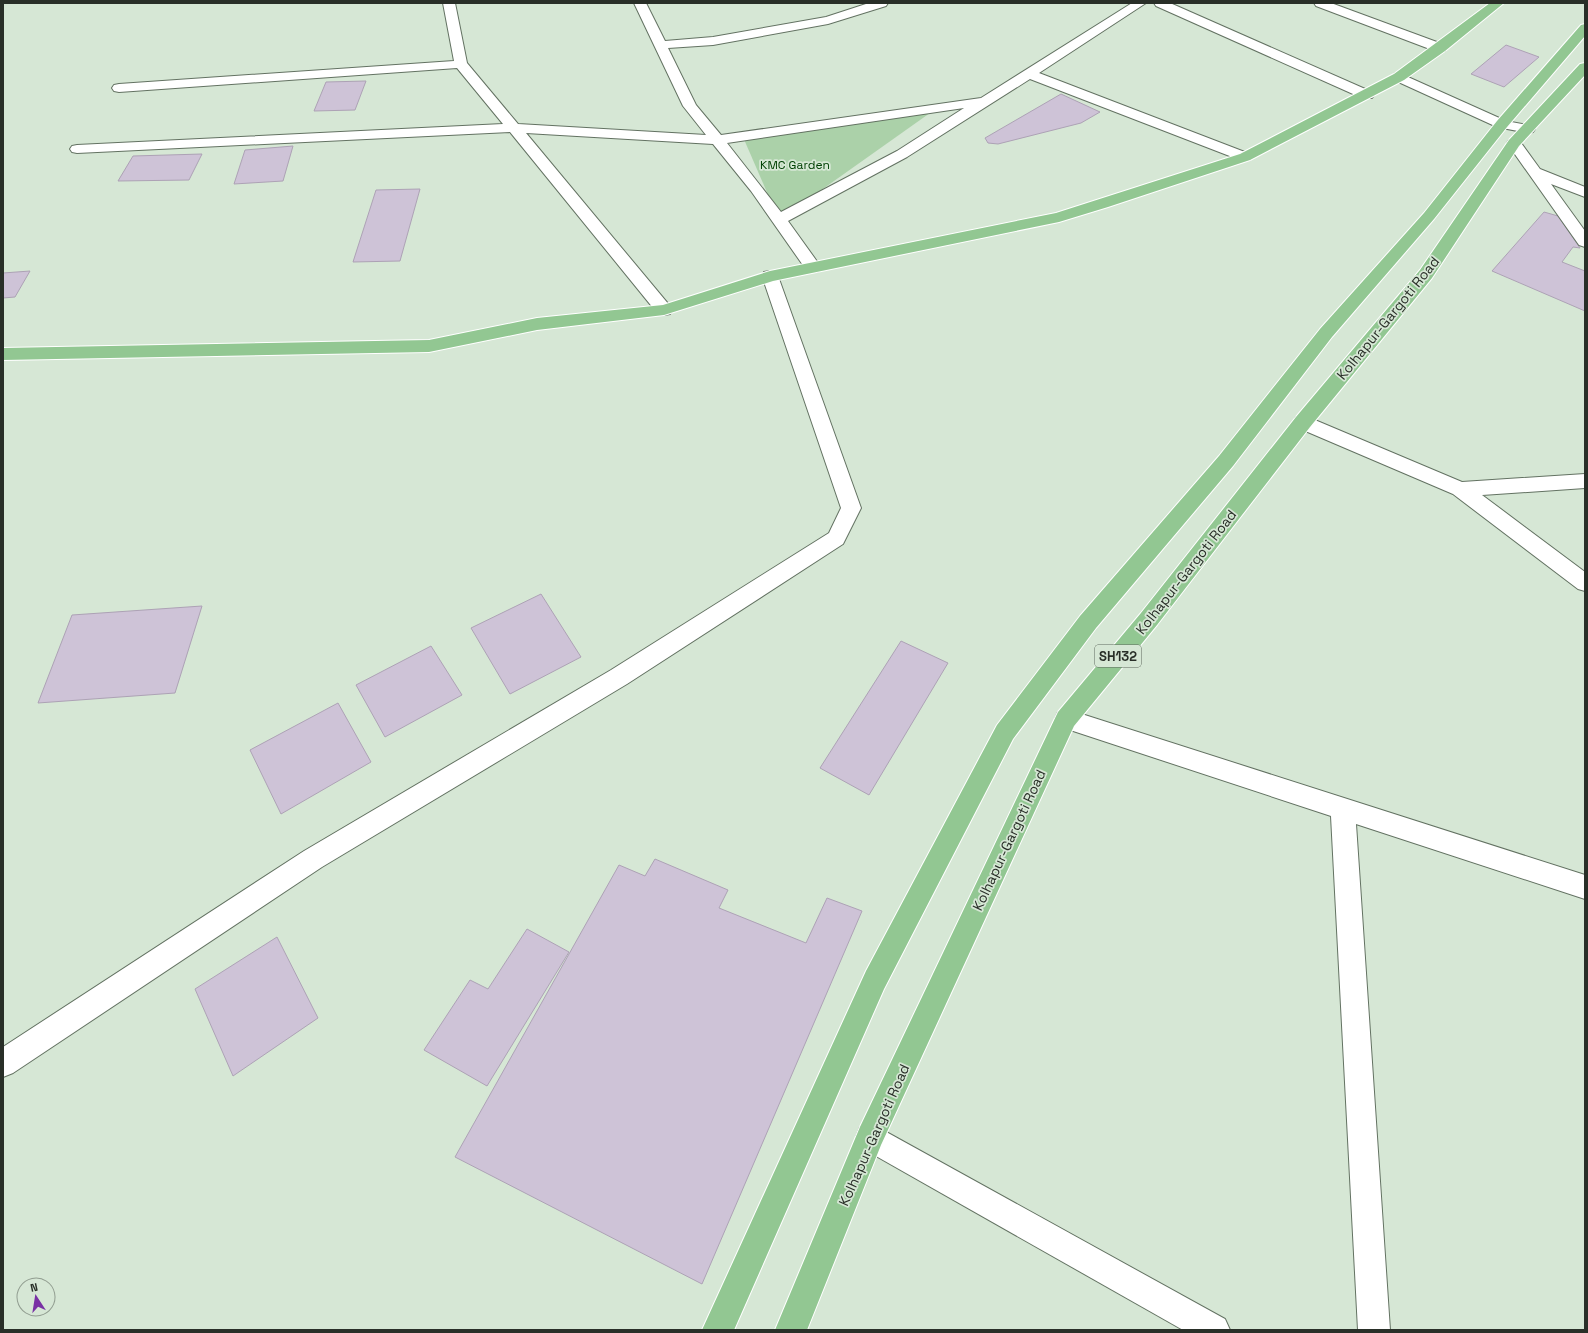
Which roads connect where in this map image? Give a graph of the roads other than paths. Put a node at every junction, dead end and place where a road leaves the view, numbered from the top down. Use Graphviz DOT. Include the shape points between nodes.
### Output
graph roads {
  1 [pos="449,3"];
  2 [pos="640,3"];
  3 [pos="882,3"];
  4 [pos="1140,3"];
  5 [pos="1160,3"];
  6 [pos="1320,3"];
  7 [pos="1498,3"];
  8 [pos="852,7"];
  9 [pos="1585,28"];
  10 [pos="660,45"];
  11 [pos="1440,48"];
  12 [pos="461,64"];
  13 [pos="1585,67"];
  14 [pos="1030,74"];
  15 [pos="1399,77"];
  16 [pos="119,88"];
  17 [pos="1367,95"];
  18 [pos="987,101"];
  19 [pos="1502,124"];
  20 [pos="513,128"];
  21 [pos="1521,136"];
  22 [pos="718,140"];
  23 [pos="77,149"];
  24 [pos="1245,157"];
  25 [pos="1535,172"];
  26 [pos="1585,192"];
  27 [pos="779,220"];
  28 [pos="1585,242"];
  29 [pos="813,267"];
  30 [pos="770,276"];
  31 [pos="664,310"];
  32 [pos="3,354"];
  33 [pos="1303,422"];
  34 [pos="1585,481"];
  35 [pos="1460,489"];
  36 [pos="1585,583"];
  37 [pos="1066,718"];
  38 [pos="1343,808"];
  39 [pos="1585,887"];
  40 [pos="3,1063"];
  41 [pos="870,1137"];
  42 [pos="718,1330"];
  43 [pos="791,1330"];
  44 [pos="1214,1330"];
  45 [pos="1374,1330"];
  1 -- 12 [label="street"];
  2 -- 10 [label="street"];
  3 -- 8 [label="street"];
  4 -- 14 [label="street"];
  5 -- 17 [label="street"];
  6 -- 11 [label="street"];
  7 -- 11 [label="main road"];
  8 -- 10 [label="street" via="828,20 713,41"];
  9 -- 19 [label="main road"];
  10 -- 22 [label="street" via="690,106"];
  11 -- 15 [label="main road"];
  12 -- 16 [label="street"];
  12 -- 20 [label="street"];
  13 -- 21 [label="main road, Kolhapur-Gargoti Road / SH132"];
  14 -- 18 [label="street"];
  14 -- 24 [label="street"];
  15 -- 17 [label="main road"];
  15 -- 19 [label="street"];
  17 -- 24 [label="main road"];
  18 -- 22 [label="street"];
  18 -- 27 [label="street" via="902,154"];
  19 -- 21 [label="street"];
  19 -- 42 [label="main road" via="1429,216 1326,333 1226,461 1088,622 1005,732 874,980"];
  20 -- 22 [label="street"];
  20 -- 23 [label="street"];
  20 -- 31 [label="street"];
  21 -- 25 [label="street"];
  21 -- 33 [label="main road, Kolhapur-Gargoti Road / SH132" via="1426,274"];
  22 -- 27 [label="street"];
  24 -- 29 [label="main road" via="1059,217"];
  25 -- 26 [label="street"];
  25 -- 28 [label="street"];
  27 -- 29 [label="street"];
  29 -- 30 [label="main road"];
  30 -- 31 [label="main road"];
  30 -- 40 [label="street" via="851,508 836,538 619,677 313,859"];
  31 -- 32 [label="main road" via="537,324 429,346"];
  33 -- 35 [label="street"];
  33 -- 37 [label="main road, Kolhapur-Gargoti Road / SH132" via="1149,619"];
  34 -- 35 [label="street"];
  35 -- 36 [label="street"];
  37 -- 38 [label="street"];
  37 -- 41 [label="main road, Kolhapur-Gargoti Road / SH132"];
  38 -- 39 [label="street"];
  38 -- 45 [label="street"];
  41 -- 43 [label="main road, Kolhapur-Gargoti Road / SH132"];
  41 -- 44 [label="street"];
}
